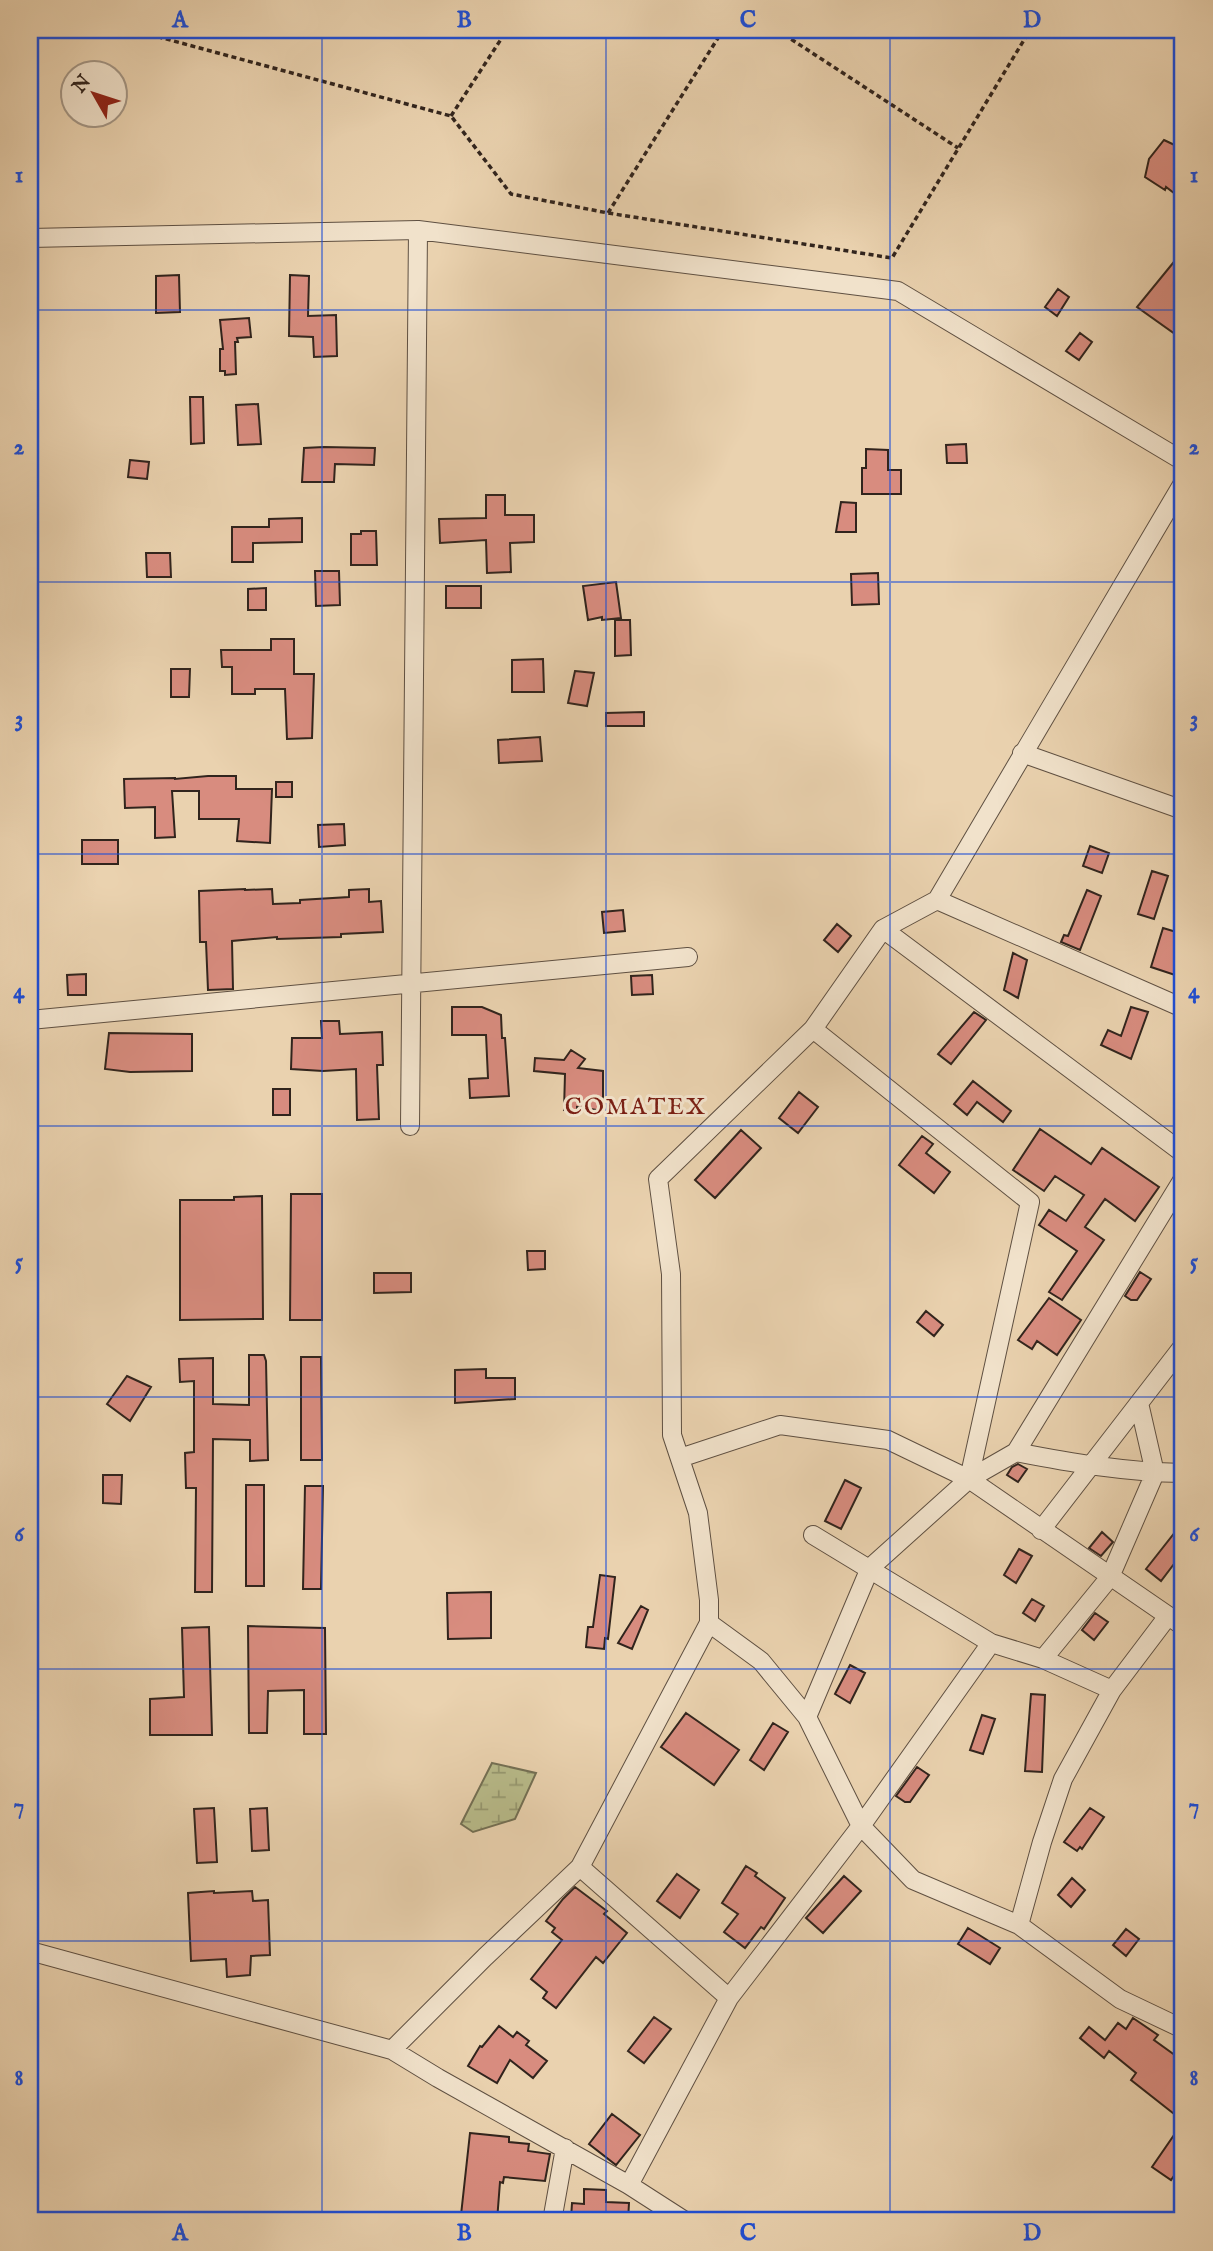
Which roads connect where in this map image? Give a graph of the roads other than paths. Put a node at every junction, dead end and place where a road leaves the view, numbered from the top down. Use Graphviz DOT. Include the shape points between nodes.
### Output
graph roads {
  1 [pos="418,230"];
  2 [pos="30,238"];
  3 [pos="1183,461"];
  4 [pos="1183,483"];
  5 [pos="1022,753"];
  6 [pos="1183,810"];
  7 [pos="937,900"];
  8 [pos="883,929"];
  9 [pos="688,957"];
  10 [pos="411,983"];
  11 [pos="1183,1008"];
  12 [pos="30,1020"];
  13 [pos="813,1029"];
  14 [pos="410,1126"];
  15 [pos="1183,1153"];
  16 [pos="1183,1180"];
  17 [pos="1183,1346"];
  18 [pos="1139,1403"];
  19 [pos="1016,1452"];
  20 [pos="680,1458"];
  21 [pos="1090,1466"];
  22 [pos="1174,1475"];
  23 [pos="969,1479"];
  24 [pos="1041,1530"];
  25 [pos="813,1535"];
  26 [pos="870,1568"];
  27 [pos="1110,1577"];
  28 [pos="1168,1616"];
  29 [pos="709,1623"];
  30 [pos="1183,1626"];
  31 [pos="991,1643"];
  32 [pos="1044,1659"];
  33 [pos="1112,1690"];
  34 [pos="807,1717"];
  35 [pos="861,1826"];
  36 [pos="580,1867"];
  37 [pos="1019,1925"];
  38 [pos="30,1951"];
  39 [pos="729,1998"];
  40 [pos="1183,2029"];
  41 [pos="392,2050"];
  42 [pos="565,2148"];
  43 [pos="629,2185"];
  44 [pos="654,2203"];
  45 [pos="552,2221"];
  46 [pos="652,2221"];
  47 [pos="685,2221"];
  1 -- 2 [label="street"];
  1 -- 3 [label="street" via="898,291"];
  1 -- 10 [label="street"];
  4 -- 5 [label="street"];
  5 -- 6 [label="street"];
  5 -- 7 [label="street"];
  7 -- 8 [label="street"];
  7 -- 11 [label="street"];
  8 -- 13 [label="street"];
  8 -- 15 [label="street"];
  9 -- 10 [label="street"];
  10 -- 12 [label="street"];
  10 -- 14 [label="street"];
  13 -- 20 [label="street" via="658,1179 671,1275 672,1435"];
  13 -- 23 [label="street" via="1030,1202"];
  16 -- 19 [label="street"];
  17 -- 18 [label="street"];
  18 -- 21 [label="street"];
  18 -- 22 [label="street"];
  19 -- 21 [label="street"];
  19 -- 23 [label="street"];
  20 -- 23 [label="street" via="780,1425 888,1440"];
  20 -- 29 [label="street" via="698,1513"];
  21 -- 22 [label="street"];
  21 -- 24 [label="street"];
  22 -- 27 [label="street"];
  23 -- 24 [label="street"];
  23 -- 26 [label="street"];
  24 -- 27 [label="street"];
  25 -- 26 [label="street"];
  26 -- 31 [label="street"];
  26 -- 34 [label="street"];
  27 -- 28 [label="street"];
  27 -- 32 [label="street"];
  28 -- 30 [label="street"];
  28 -- 33 [label="street"];
  29 -- 34 [label="street" via="761,1661"];
  29 -- 36 [label="street"];
  31 -- 32 [label="street"];
  31 -- 35 [label="street"];
  32 -- 33 [label="street"];
  33 -- 37 [label="street" via="1063,1779"];
  34 -- 35 [label="street"];
  35 -- 37 [label="street" via="914,1880"];
  35 -- 39 [label="street"];
  36 -- 39 [label="street"];
  36 -- 41 [label="street"];
  37 -- 40 [label="street" via="1120,1999"];
  38 -- 41 [label="street"];
  39 -- 43 [label="street"];
  41 -- 42 [label="street"];
  42 -- 43 [label="street"];
  42 -- 45 [label="street"];
  43 -- 44 [label="street"];
  44 -- 46 [label="street"];
  44 -- 47 [label="street"];
}
